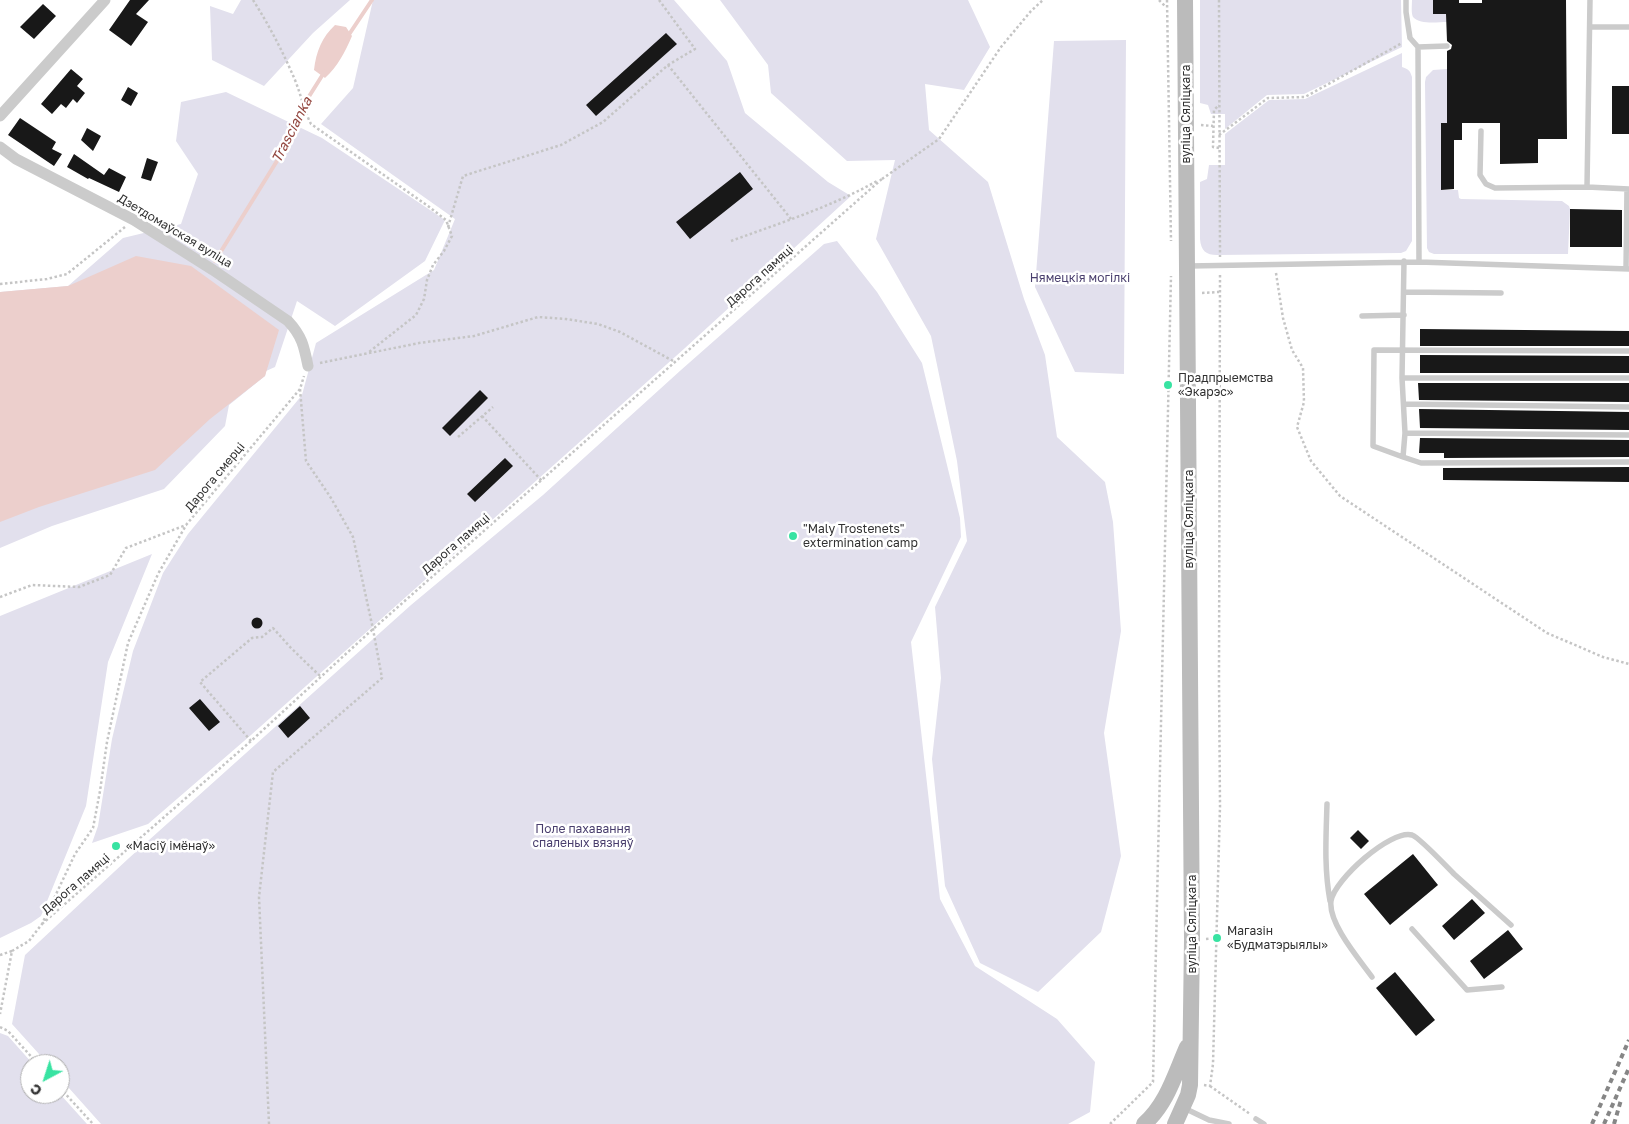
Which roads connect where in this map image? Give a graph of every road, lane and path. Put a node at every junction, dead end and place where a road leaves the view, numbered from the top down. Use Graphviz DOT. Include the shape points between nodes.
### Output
graph roads {
  1 [pos="105,0"];
  2 [pos="253,0"];
  3 [pos="660,0"];
  4 [pos="1043,0"];
  5 [pos="1159,0"];
  6 [pos="1167,0"];
  7 [pos="1185,0"];
  8 [pos="1220,0"];
  9 [pos="1406,0"];
  10 [pos="1590,0"];
  11 [pos="1167,9"];
  12 [pos="1590,27"];
  13 [pos="1629,27"];
  14 [pos="1410,38"];
  15 [pos="1447,46"];
  16 [pos="1418,47"];
  17 [pos="668,65"];
  18 [pos="1219,105"];
  19 [pos="0,116"];
  20 [pos="1481,131"];
  21 [pos="1219,135"];
  22 [pos="0,147"];
  23 [pos="1219,148"];
  24 [pos="883,178"];
  25 [pos="1588,187"];
  26 [pos="1628,189"];
  27 [pos="791,219"];
  28 [pos="134,220"];
  29 [pos="448,227"];
  30 [pos="731,241"];
  31 [pos="1171,243"];
  32 [pos="1404,262"];
  33 [pos="1419,262"];
  34 [pos="1275,264"];
  35 [pos="1220,265"];
  36 [pos="1186,266"];
  37 [pos="1628,269"];
  38 [pos="1171,272"];
  39 [pos="0,284"];
  40 [pos="1404,292"];
  41 [pos="1501,293"];
  42 [pos="1404,315"];
  43 [pos="1362,316"];
  44 [pos="1404,350"];
  45 [pos="1629,351"];
  46 [pos="368,353"];
  47 [pos="675,362"];
  48 [pos="308,366"];
  49 [pos="1402,378"];
  50 [pos="1629,378"];
  51 [pos="300,389"];
  52 [pos="1404,404"];
  53 [pos="493,407"];
  54 [pos="1629,407"];
  55 [pos="482,416"];
  56 [pos="1405,433"];
  57 [pos="1629,435"];
  58 [pos="458,437"];
  59 [pos="1403,457"];
  60 [pos="1629,462"];
  61 [pos="542,481"];
  62 [pos="186,525"];
  63 [pos="0,597"];
  64 [pos="373,629"];
  65 [pos="1629,664"];
  66 [pos="321,678"];
  67 [pos="252,741"];
  68 [pos="1327,804"];
  69 [pos="1330,902"];
  70 [pos="42,924"];
  71 [pos="1511,925"];
  72 [pos="1412,928"];
  73 [pos="12,951"];
  74 [pos="0,955"];
  75 [pos="1372,977"];
  76 [pos="1502,987"];
  77 [pos="0,1014"];
  78 [pos="0,1026"];
  79 [pos="1190,1038"];
  80 [pos="29,1054"];
  81 [pos="1190,1085"];
  82 [pos="1210,1086"];
  83 [pos="70,1099"];
  84 [pos="1183,1108"];
  85 [pos="1256,1119"];
  86 [pos="93,1124"];
  87 [pos="269,1124"];
  88 [pos="1110,1124"];
  89 [pos="1144,1124"];
  90 [pos="1175,1124"];
  91 [pos="1229,1124"];
  92 [pos="1264,1124"];
  1 -- 19 [label="street"];
  2 -- 29 [label="path" via="292,73 311,124 428,206 446,220"];
  3 -- 17 [label="path" via="696,49"];
  4 -- 24 [label="path" via="1000,47 939,139"];
  5 -- 11 [label="path"];
  6 -- 11 [label="path"];
  7 -- 36 [label="main road, вуліца Сяліцкага"];
  8 -- 18 [label="path"];
  9 -- 14 [label="lane"];
  10 -- 12 [label="lane"];
  11 -- 31 [label="path"];
  12 -- 13 [label="lane"];
  12 -- 25 [label="lane"];
  14 -- 16 [label="lane"];
  14 -- 21 [label="path" via="1305,97 1268,98"];
  15 -- 16 [label="lane"];
  16 -- 33 [label="lane"];
  17 -- 27 [label="path"];
  17 -- 29 [label="path" via="603,122 561,145 463,176"];
  18 -- 21 [label="path"];
  18 -- 23 [label="path" via="1214,110 1213,126 1213,146"];
  20 -- 25 [label="lane" via="1480,175 1486,184 1495,188"];
  21 -- 23 [label="path"];
  22 -- 28 [label="street, Дзетдомаўская вуліца" via="16,159"];
  23 -- 35 [label="path"];
  24 -- 27 [label="path" via="851,196"];
  24 -- 47 [label="path, Дарога памяці"];
  25 -- 26 [label="lane"];
  26 -- 37 [label="lane"];
  27 -- 30 [label="path"];
  28 -- 39 [label="path" via="67,274"];
  28 -- 48 [label="street, Дзетдомаўская вуліца" via="288,321 302,341"];
  29 -- 46 [label="path" via="452,236 433,265 416,315"];
  32 -- 33 [label="lane"];
  32 -- 34 [label="lane"];
  32 -- 40 [label="lane"];
  33 -- 37 [label="lane"];
  34 -- 35 [label="lane"];
  34 -- 65 [label="path" via="1283,318 1292,350 1303,368 1304,402 1297,427 1312,461 1340,496 1547,633 1603,657"];
  35 -- 36 [label="lane"];
  35 -- 82 [label="path" via="1220,806"];
  36 -- 79 [label="main road, вуліца Сяліцкага" via="1192,940"];
  38 -- 88 [label="path" via="1153,1082"];
  40 -- 41 [label="lane"];
  40 -- 42 [label="lane"];
  42 -- 43 [label="lane"];
  42 -- 44 [label="lane"];
  44 -- 45 [label="lane"];
  44 -- 49 [label="lane"];
  44 -- 59 [label="lane" via="1374,350 1373,446"];
  46 -- 47 [label="path" via="474,336 538,317 598,324 620,332"];
  46 -- 48 [label="path"];
  47 -- 61 [label="path, Дарога памяці"];
  48 -- 51 [label="path, Дарога смерці"];
  49 -- 50 [label="lane"];
  49 -- 52 [label="lane"];
  51 -- 62 [label="path, Дарога смерці"];
  51 -- 64 [label="path" via="306,461 332,498 353,537"];
  52 -- 54 [label="lane"];
  52 -- 56 [label="lane"];
  53 -- 55 [label="path"];
  55 -- 58 [label="path"];
  55 -- 61 [label="path"];
  56 -- 57 [label="lane"];
  56 -- 59 [label="lane"];
  59 -- 60 [label="lane" via="1421,463"];
  61 -- 64 [label="path, Дарога памяці"];
  62 -- 63 [label="path, Дарога смерці" via="126,548 110,575 78,587 32,585"];
  62 -- 70 [label="path" via="158,574 128,643 93,828 75,854"];
  64 -- 66 [label="path, Дарога памяці"];
  64 -- 87 [label="path" via="382,678 273,772 260,897"];
  66 -- 67 [label="path, Дарога памяці"];
  66 -- 67 [label="path" via="273,628 262,638 252,638 200,682"];
  67 -- 70 [label="path, Дарога памяці"];
  68 -- 69 [label="lane" via="1326,879"];
  69 -- 71 [label="lane" via="1354,867 1393,838 1405,834 1415,836"];
  69 -- 75 [label="lane" via="1337,929"];
  70 -- 73 [label="path" via="29,941"];
  72 -- 76 [label="lane" via="1466,990"];
  73 -- 74 [label="path"];
  73 -- 77 [label="path"];
  78 -- 80 [label="path"];
  79 -- 81 [label="main road, вуліца Сяліцкага"];
  79 -- 89 [label="main road, вуліца Сяліцкага" via="1173,1083"];
  81 -- 82 [label="path"];
  81 -- 84 [label="main road, вуліца Сяліцкага"];
  82 -- 85 [label="path"];
  83 -- 86 [label="path"];
  84 -- 90 [label="main road, вуліца Сяліцкага"];
  84 -- 91 [label="lane" via="1209,1120"];
  85 -- 92 [label="lane"];
}
